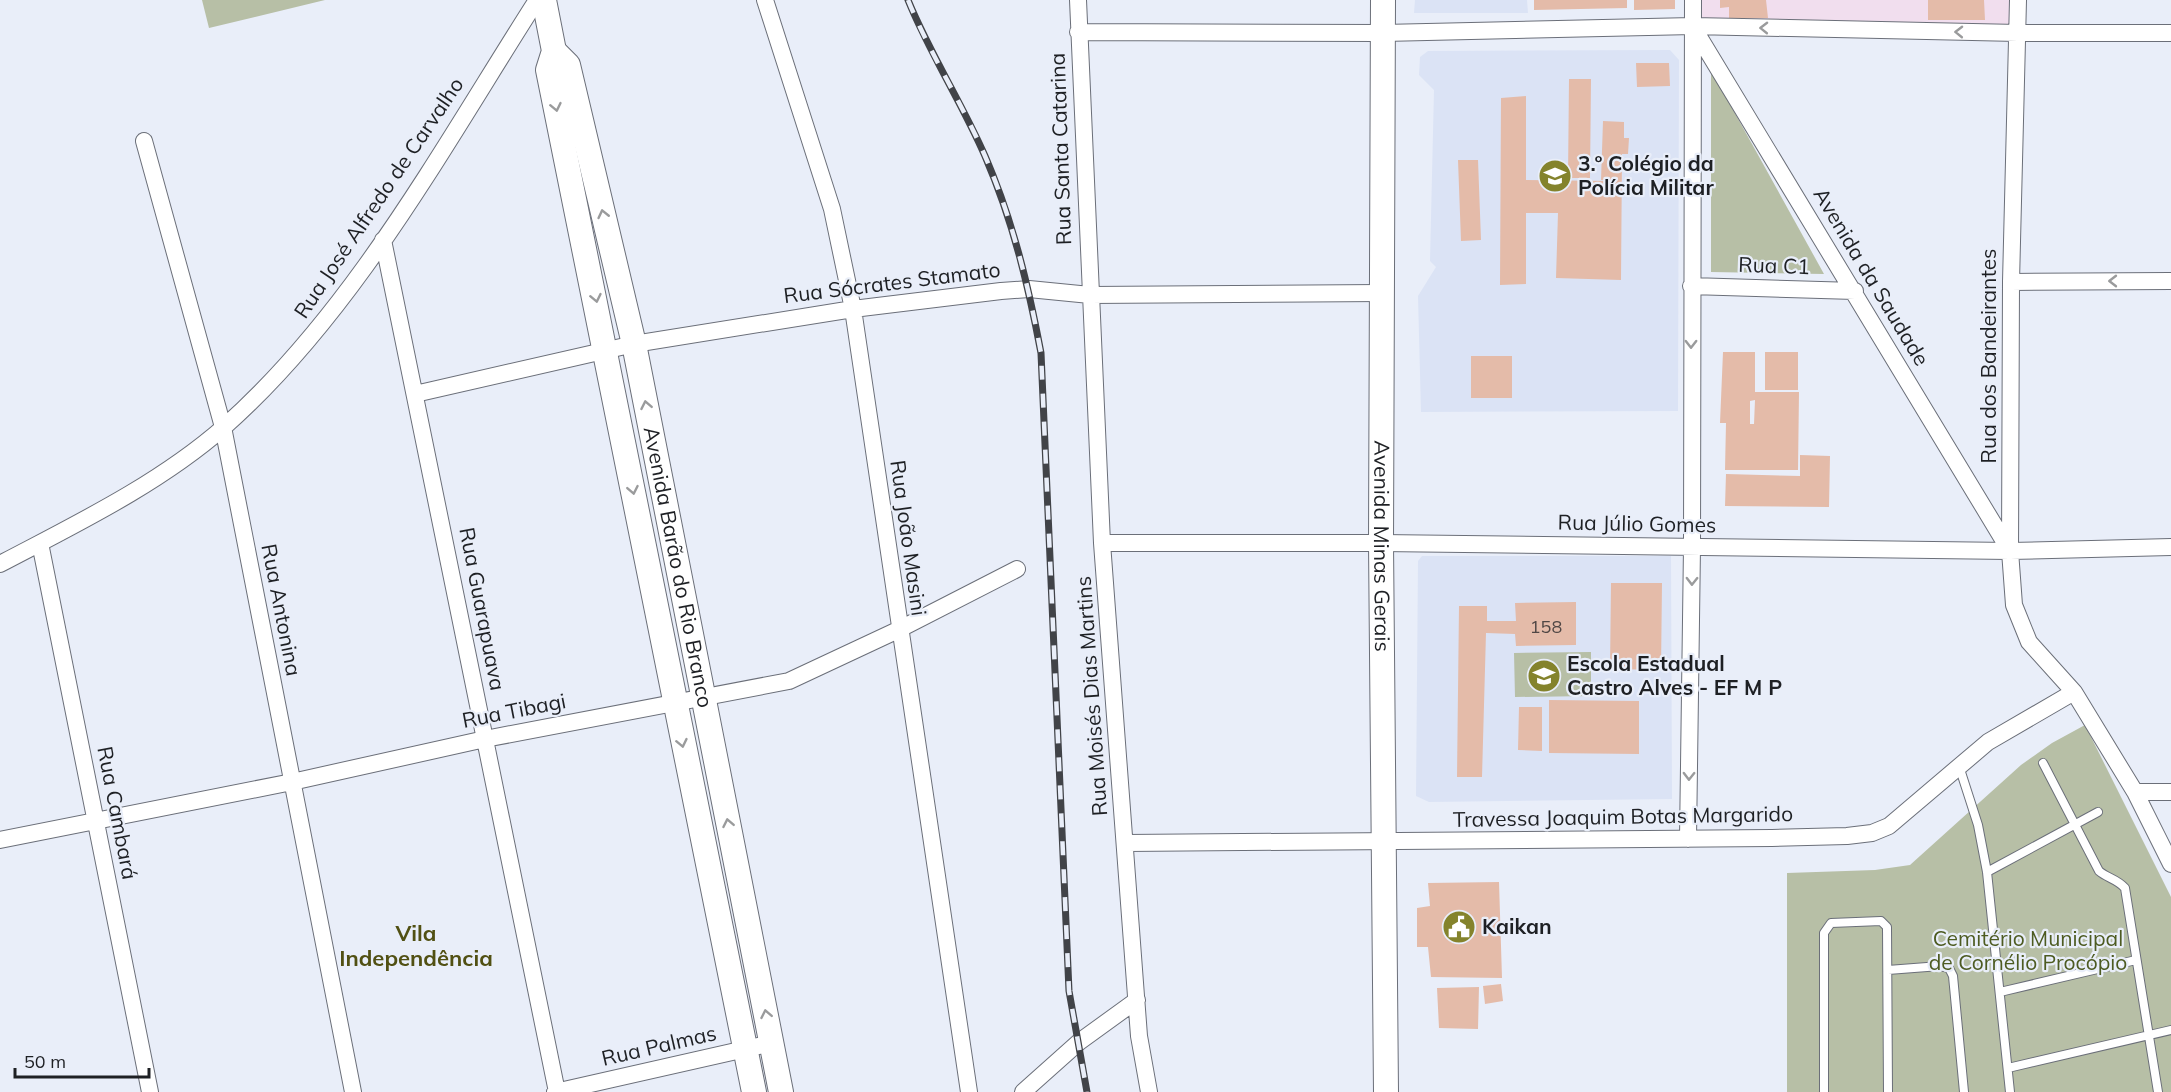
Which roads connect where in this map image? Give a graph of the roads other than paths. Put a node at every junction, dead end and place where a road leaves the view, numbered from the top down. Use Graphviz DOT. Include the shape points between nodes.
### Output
graph roads {
  1 [pos="537,0"];
  2 [pos="544,0"];
  3 [pos="765,0"];
  4 [pos="1078,0"];
  5 [pos="1383,0"];
  6 [pos="1693,0"];
  7 [pos="2018,0"];
  8 [pos="1693,26"];
  9 [pos="1078,32"];
  10 [pos="1383,33"];
  11 [pos="2018,33"];
  12 [pos="2171,33"];
  13 [pos="554,51"];
  14 [pos="144,141"];
  15 [pos="383,240"];
  16 [pos="2171,281"];
  17 [pos="2011,282"];
  18 [pos="1691,286"];
  19 [pos="1855,291"];
  20 [pos="1382,293"];
  21 [pos="1090,296"];
  22 [pos="853,309"];
  23 [pos="634,344"];
  24 [pos="607,351"];
  25 [pos="415,394"];
  26 [pos="224,427"];
  27 [pos="40,543"];
  28 [pos="1102,543"];
  29 [pos="1381,543"];
  30 [pos="1692,547"];
  31 [pos="2171,547"];
  32 [pos="2010,551"];
  33 [pos="0,564"];
  34 [pos="1017,569"];
  35 [pos="898,630"];
  36 [pos="2074,692"];
  37 [pos="703,697"];
  38 [pos="674,702"];
  39 [pos="485,739"];
  40 [pos="2043,763"];
  41 [pos="1959,766"];
  42 [pos="292,782"];
  43 [pos="2135,792"];
  44 [pos="2171,792"];
  45 [pos="2098,812"];
  46 [pos="95,821"];
  47 [pos="2074,825"];
  48 [pos="1688,839"];
  49 [pos="0,840"];
  50 [pos="1384,842"];
  51 [pos="1126,843"];
  52 [pos="2171,864"];
  53 [pos="1987,872"];
  54 [pos="2136,960"];
  55 [pos="1888,970"];
  56 [pos="2000,993"];
  57 [pos="1137,1000"];
  58 [pos="2171,1030"];
  59 [pos="2149,1034"];
  60 [pos="772,1042"];
  61 [pos="745,1049"];
  62 [pos="2008,1068"];
  63 [pos="150,1092"];
  64 [pos="353,1092"];
  65 [pos="557,1092"];
  66 [pos="754,1092"];
  67 [pos="781,1092"];
  68 [pos="969,1092"];
  69 [pos="1023,1092"];
  70 [pos="1149,1092"];
  71 [pos="1386,1092"];
  72 [pos="1824,1092"];
  73 [pos="1888,1092"];
  74 [pos="1964,1092"];
  75 [pos="2010,1092"];
  76 [pos="2158,1092"];
  1 -- 15 [label="street, Rua José Alfredo de Carvalho"];
  2 -- 13 [label="street, Avenida Barão do Rio Branco"];
  3 -- 22 [label="street, Rua João Masini" via="832,209"];
  4 -- 9 [label="street, Rua Santa Catarina"];
  5 -- 10 [label="street, Avenida Minas Gerais"];
  6 -- 8 [label="street"];
  7 -- 11 [label="street, Rua dos Bandeirantes"];
  8 -- 10 [label="street"];
  11 -- 8 [label="street, one-way"];
  8 -- 18 [label="street"];
  8 -- 19 [label="street, Avenida da Saudade"];
  9 -- 10 [label="street"];
  9 -- 21 [label="street, Rua Santa Catarina"];
  10 -- 20 [label="street, Avenida Minas Gerais"];
  11 -- 12 [label="street"];
  11 -- 17 [label="street, Rua dos Bandeirantes"];
  23 -- 13 [label="street, Avenida Barão do Rio Branco, one-way" via="568,65"];
  13 -- 24 [label="street, Avenida Barão do Rio Branco, one-way" via="548,70"];
  14 -- 26 [label="street, Rua Antonina"];
  15 -- 25 [label="street, Rua Guarapuava"];
  15 -- 26 [label="street, Rua José Alfredo de Carvalho" via="318,332"];
  16 -- 17 [label="street, one-way"];
  17 -- 32 [label="street, Rua dos Bandeirantes"];
  18 -- 19 [label="street, Rua C1"];
  18 -- 30 [label="street, one-way"];
  19 -- 32 [label="street, Avenida da Saudade"];
  20 -- 21 [label="street, Rua Sócrates Stamato"];
  20 -- 29 [label="street, Avenida Minas Gerais"];
  21 -- 22 [label="street, Rua Sócrates Stamato" via="1029,289"];
  21 -- 28 [label="street, Rua Moisés Dias Martins"];
  22 -- 23 [label="street, Rua Sócrates Stamato"];
  22 -- 35 [label="street, Rua João Masini"];
  23 -- 24 [label="street, Rua Sócrates Stamato"];
  37 -- 23 [label="street, Avenida Barão do Rio Branco, one-way"];
  24 -- 25 [label="street, Rua Sócrates Stamato"];
  24 -- 38 [label="street, Avenida Barão do Rio Branco, one-way"];
  25 -- 39 [label="street, Rua Guarapuava"];
  26 -- 27 [label="street, Rua José Alfredo de Carvalho" via="144,484"];
  26 -- 42 [label="street, Rua Antonina"];
  27 -- 33 [label="street, Rua José Alfredo de Carvalho"];
  27 -- 46 [label="street, Rua Cambará"];
  28 -- 29 [label="street, Rua Júlio Gomes"];
  28 -- 51 [label="street, Rua Moisés Dias Martins"];
  29 -- 30 [label="street, Rua Júlio Gomes"];
  29 -- 50 [label="street, Avenida Minas Gerais"];
  30 -- 32 [label="street, Rua Júlio Gomes"];
  30 -- 48 [label="street, one-way"];
  31 -- 32 [label="street, Rua Júlio Gomes"];
  32 -- 36 [label="street, Rua dos Bandeirantes" via="2014,605 2029,642"];
  34 -- 35 [label="street, Rua Tibagi"];
  35 -- 37 [label="street, Rua Tibagi" via="789,681"];
  35 -- 68 [label="street, Rua João Masini"];
  36 -- 41 [label="street, Travessa Joaquim Botas Margarido" via="2021,720"];
  36 -- 43 [label="street"];
  37 -- 38 [label="street, Rua Tibagi"];
  60 -- 37 [label="street, Avenida Barão do Rio Branco, one-way"];
  38 -- 39 [label="street, Rua Tibagi"];
  38 -- 61 [label="street, Avenida Barão do Rio Branco, one-way"];
  39 -- 42 [label="street, Rua Tibagi"];
  39 -- 65 [label="street, Rua Guarapuava"];
  40 -- 47 [label="lane"];
  41 -- 48 [label="street, Travessa Joaquim Botas Margarido" via="1903,815 1872,832"];
  41 -- 53 [label="lane" via="1978,825"];
  42 -- 46 [label="street, Rua Tibagi"];
  42 -- 64 [label="street, Rua Antonina"];
  43 -- 44 [label="street"];
  43 -- 52 [label="street"];
  45 -- 47 [label="lane"];
  46 -- 49 [label="street, Rua Tibagi"];
  46 -- 63 [label="street, Rua Cambará"];
  47 -- 53 [label="lane"];
  47 -- 54 [label="lane" via="2099,871 2125,888"];
  48 -- 50 [label="street, Travessa Joaquim Botas Margarido"];
  50 -- 51 [label="street, Travessa Joaquim Botas Margarido"];
  50 -- 71 [label="street, Avenida Minas Gerais"];
  51 -- 57 [label="street, Rua Moisés Dias Martins"];
  53 -- 56 [label="lane"];
  54 -- 56 [label="lane"];
  54 -- 59 [label="lane"];
  55 -- 72 [label="lane" via="1887,927 1881,921 1831,924 1824,933"];
  55 -- 73 [label="lane"];
  55 -- 74 [label="lane" via="1949,968 1953,975"];
  56 -- 62 [label="lane"];
  57 -- 69 [label="street" via="1079,1042"];
  57 -- 70 [label="street, Rua Moisés Dias Martins"];
  58 -- 59 [label="lane"];
  59 -- 62 [label="lane"];
  59 -- 76 [label="lane"];
  60 -- 61 [label="street, Rua Palmas"];
  60 -- 67 [label="street, Avenida Barão do Rio Branco"];
  61 -- 65 [label="street, Rua Palmas"];
  61 -- 66 [label="street, Avenida Barão do Rio Branco"];
  62 -- 75 [label="lane"];
}
